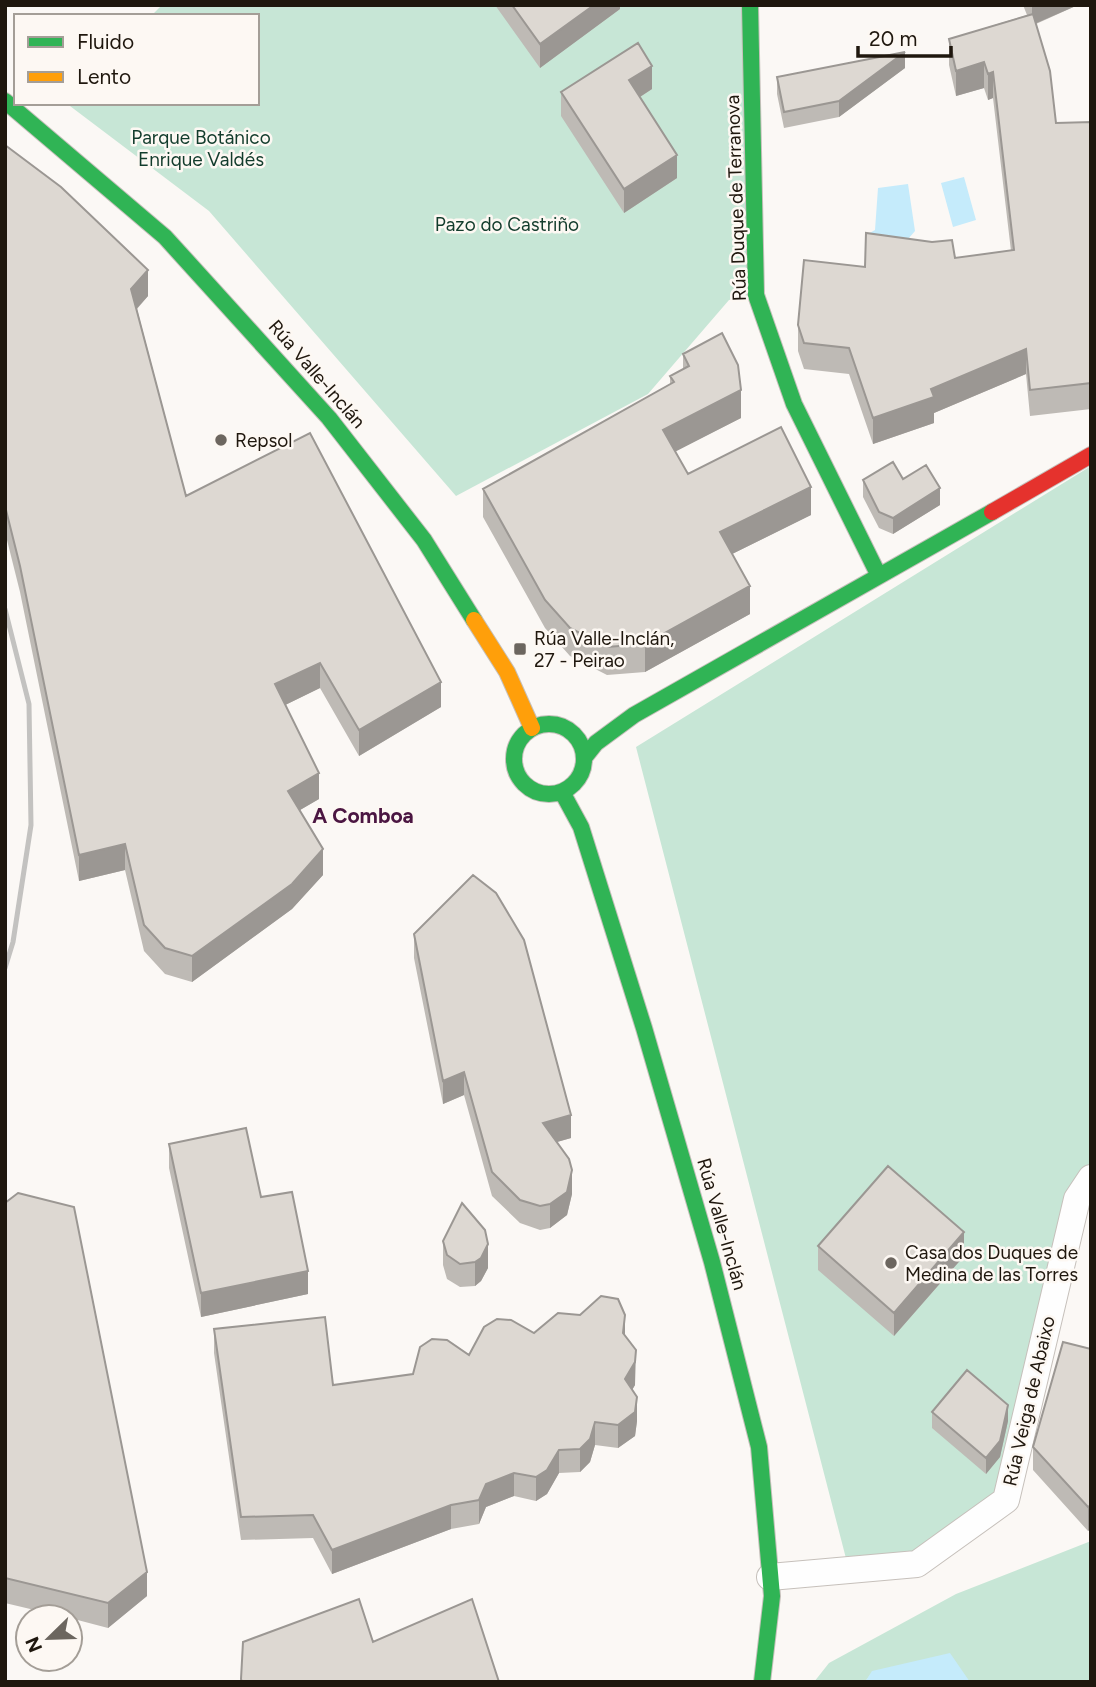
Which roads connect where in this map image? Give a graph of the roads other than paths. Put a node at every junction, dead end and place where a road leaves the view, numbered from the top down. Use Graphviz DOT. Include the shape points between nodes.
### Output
graph roads {
  1 [pos="750,5"];
  2 [pos="5,102"];
  3 [pos="1091,454"];
  4 [pos="878,574"];
  5 [pos="656,703"];
  6 [pos="564,726"];
  7 [pos="532,728"];
  8 [pos="584,758"];
  9 [pos="562,792"];
  10 [pos="1091,1178"];
  11 [pos="770,1577"];
  12 [pos="762,1682"];
  1 -- 4 [label="main road, Rúa Duque de Terranova" via="756,295 794,404"];
  2 -- 7 [label="main road, Rúa Valle-Inclán" via="164,237 329,418 424,540 507,671"];
  3 -- 4 [label="main road"];
  4 -- 5 [label="main road"];
  5 -- 6 [label="main road"];
  5 -- 8 [label="main road" via="607,733"];
  6 -- 7 [label="main road" via="548,723"];
  6 -- 8 [label="main road" via="579,739"];
  7 -- 9 [label="main road" via="516,745 515,769 530,789 548,795"];
  8 -- 9 [label="main road" via="581,775"];
  9 -- 11 [label="main road, Rúa Valle-Inclán" via="581,827 595,869 715,1275 760,1447"];
  10 -- 11 [label="street, Rúa Veiga de Abaixo" via="1077,1199 1006,1500 916,1564"];
  11 -- 12 [label="main road, Rúa Valle-Inclán"];
}
